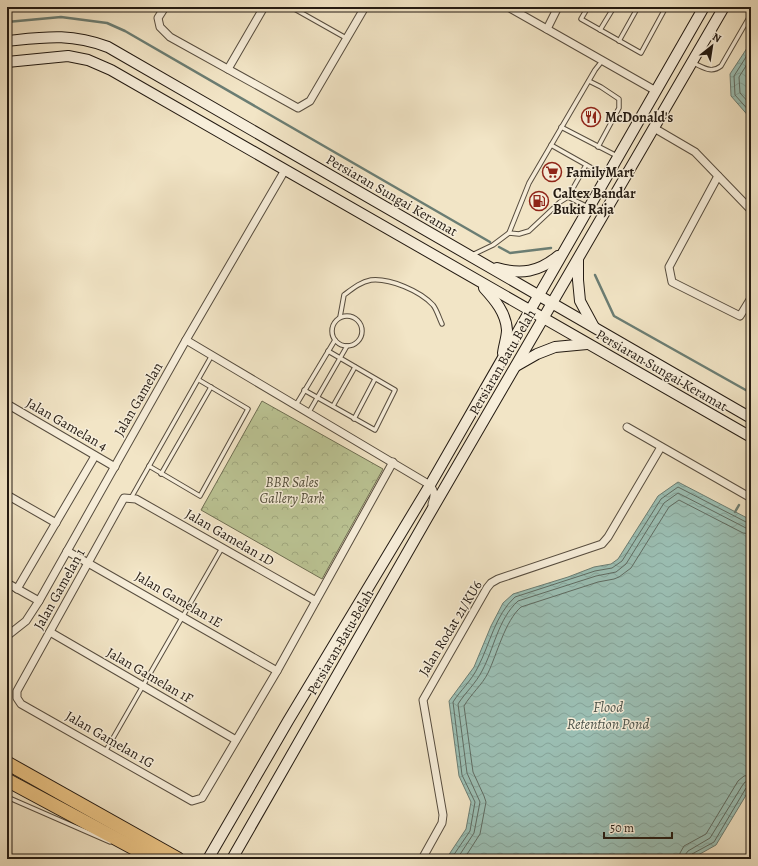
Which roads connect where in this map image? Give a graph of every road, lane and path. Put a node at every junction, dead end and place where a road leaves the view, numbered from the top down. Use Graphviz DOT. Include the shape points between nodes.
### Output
graph roads {
  1 [pos="165,7"];
  2 [pos="264,7"];
  3 [pos="291,7"];
  4 [pos="365,7"];
  5 [pos="508,7"];
  6 [pos="558,7"];
  7 [pos="588,7"];
  8 [pos="614,7"];
  9 [pos="638,7"];
  10 [pos="666,7"];
  11 [pos="704,7"];
  12 [pos="724,7"];
  13 [pos="751,14"];
  14 [pos="547,29"];
  15 [pos="600,30"];
  16 [pos="346,38"];
  17 [pos="619,40"];
  18 [pos="7,41"];
  19 [pos="602,61"];
  20 [pos="7,62"];
  21 [pos="692,62"];
  22 [pos="228,69"];
  23 [pos="589,81"];
  24 [pos="656,91"];
  25 [pos="561,127"];
  26 [pos="654,128"];
  27 [pos="551,145"];
  28 [pos="598,147"];
  29 [pos="618,157"];
  30 [pos="586,165"];
  31 [pos="285,170"];
  32 [pos="607,176"];
  33 [pos="718,176"];
  34 [pos="568,197"];
  35 [pos="589,208"];
  36 [pos="751,210"];
  37 [pos="509,233"];
  38 [pos="564,250"];
  39 [pos="469,256"];
  40 [pos="578,258"];
  41 [pos="484,264"];
  42 [pos="476,280"];
  43 [pos="538,296"];
  44 [pos="751,298"];
  45 [pos="552,304"];
  46 [pos="530,311"];
  47 [pos="340,317"];
  48 [pos="544,318"];
  49 [pos="442,324"];
  50 [pos="594,328"];
  51 [pos="186,340"];
  52 [pos="335,340"];
  53 [pos="588,344"];
  54 [pos="347,346"];
  55 [pos="328,351"];
  56 [pos="212,356"];
  57 [pos="339,358"];
  58 [pos="502,360"];
  59 [pos="516,366"];
  60 [pos="355,367"];
  61 [pos="375,379"];
  62 [pos="198,380"];
  63 [pos="211,387"];
  64 [pos="304,390"];
  65 [pos="317,397"];
  66 [pos="7,404"];
  67 [pos="296,405"];
  68 [pos="333,406"];
  69 [pos="309,412"];
  70 [pos="354,418"];
  71 [pos="751,418"];
  72 [pos="627,427"];
  73 [pos="751,438"];
  74 [pos="662,447"];
  75 [pos="95,456"];
  76 [pos="393,462"];
  77 [pos="149,466"];
  78 [pos="115,467"];
  79 [pos="161,474"];
  80 [pos="430,485"];
  81 [pos="7,495"];
  82 [pos="131,498"];
  83 [pos="751,498"];
  84 [pos="426,520"];
  85 [pos="56,524"];
  86 [pos="222,547"];
  87 [pos="67,551"];
  88 [pos="88,563"];
  89 [pos="7,583"];
  90 [pos="17,589"];
  91 [pos="38,601"];
  92 [pos="316,601"];
  93 [pos="183,617"];
  94 [pos="50,632"];
  95 [pos="7,636"];
  96 [pos="277,670"];
  97 [pos="143,686"];
  98 [pos="17,698"];
  99 [pos="236,740"];
  100 [pos="105,752"];
  101 [pos="7,763"];
  102 [pos="7,780"];
  103 [pos="7,797"];
  104 [pos="115,844"];
  105 [pos="122,847"];
  106 [pos="751,854"];
  107 [pos="150,859"];
  108 [pos="154,859"];
  109 [pos="178,859"];
  110 [pos="208,859"];
  111 [pos="232,859"];
  112 [pos="422,859"];
  113 [pos="748,859"];
  1 -- 22 [label="street" via="158,18 160,27 170,37"];
  2 -- 22 [label="street"];
  3 -- 16 [label="lane"];
  4 -- 16 [label="street"];
  5 -- 14 [label="street"];
  6 -- 14 [label="street"];
  7 -- 15 [label="lane" via="581,19"];
  8 -- 15 [label="lane"];
  9 -- 17 [label="lane"];
  10 -- 17 [label="lane" via="641,53"];
  11 -- 24 [label="street, Persiaran Batu Belah"];
  12 -- 21 [label="street, Persiaran Batu Belah"];
  13 -- 21 [label="lane" via="721,66 716,70 710,70"];
  14 -- 19 [label="street"];
  15 -- 17 [label="lane"];
  16 -- 22 [label="street" via="310,101 298,108"];
  18 -- 39 [label="street, Persiaran Sungai Keramat" via="70,37 90,40 108,47"];
  19 -- 23 [label="lane"];
  19 -- 24 [label="street"];
  20 -- 31 [label="street, Persiaran Sungai Keramat" via="68,56 88,60 111,70"];
  21 -- 26 [label="street, Persiaran Batu Belah"];
  23 -- 25 [label="lane"];
  23 -- 28 [label="lane" via="619,99 619,108"];
  24 -- 29 [label="street, Persiaran Batu Belah"];
  25 -- 27 [label="lane"];
  25 -- 28 [label="lane"];
  26 -- 33 [label="street" via="695,152"];
  26 -- 40 [label="street, Persiaran Batu Belah"];
  27 -- 30 [label="lane"];
  27 -- 37 [label="lane" via="529,183"];
  28 -- 29 [label="lane"];
  29 -- 32 [label="street, Persiaran Batu Belah"];
  30 -- 32 [label="lane"];
  30 -- 34 [label="lane"];
  31 -- 42 [label="street, Persiaran Sungai Keramat"];
  31 -- 51 [label="street, Jalan Gamelan"];
  32 -- 35 [label="street, Persiaran Batu Belah"];
  33 -- 36 [label="street"];
  33 -- 44 [label="street" via="669,267 672,282 740,316"];
  34 -- 35 [label="lane"];
  34 -- 37 [label="lane" via="529,231"];
  35 -- 38 [label="street, Persiaran Batu Belah"];
  37 -- 39 [label="lane" via="493,245"];
  38 -- 41 [label="street" via="548,264 528,272 507,271"];
  38 -- 43 [label="street, Persiaran Batu Belah"];
  39 -- 41 [label="street, Persiaran Sungai Keramat"];
  40 -- 45 [label="street, Persiaran Batu Belah"];
  40 -- 50 [label="street" via="580,301"];
  41 -- 43 [label="street, Persiaran Sungai Keramat"];
  42 -- 46 [label="street, Persiaran Sungai Keramat"];
  42 -- 58 [label="street" via="497,302 503,316 506,330"];
  43 -- 45 [label="street, Persiaran Sungai Keramat"];
  43 -- 46 [label="street, Persiaran Batu Belah"];
  45 -- 48 [label="street, Persiaran Batu Belah"];
  45 -- 50 [label="street, Persiaran Sungai Keramat"];
  46 -- 48 [label="street, Persiaran Sungai Keramat"];
  46 -- 58 [label="street, Persiaran Batu Belah"];
  47 -- 49 [label="lane" via="344,295 358,285 372,280 396,283 425,298 434,306"];
  47 -- 52 [label="lane" via="333,325"];
  47 -- 54 [label="lane" via="354,317 362,330 360,339"];
  48 -- 53 [label="street, Persiaran Sungai Keramat"];
  48 -- 59 [label="street, Persiaran Batu Belah"];
  50 -- 71 [label="street, Persiaran Sungai Keramat"];
  51 -- 56 [label="street"];
  51 -- 78 [label="street, Jalan Gamelan"];
  52 -- 54 [label="lane"];
  52 -- 55 [label="lane"];
  53 -- 59 [label="street" via="555,347"];
  53 -- 73 [label="street, Persiaran Sungai Keramat"];
  54 -- 57 [label="lane"];
  55 -- 57 [label="lane"];
  55 -- 64 [label="lane"];
  56 -- 62 [label="lane"];
  56 -- 67 [label="street"];
  57 -- 60 [label="lane"];
  57 -- 65 [label="lane"];
  58 -- 80 [label="street, Persiaran Batu Belah"];
  59 -- 84 [label="street, Persiaran Batu Belah"];
  60 -- 61 [label="lane"];
  60 -- 68 [label="lane"];
  61 -- 70 [label="lane"];
  61 -- 70 [label="lane" via="395,390 375,430"];
  62 -- 63 [label="lane"];
  62 -- 77 [label="lane"];
  63 -- 79 [label="lane"];
  63 -- 79 [label="lane" via="248,409 200,496"];
  64 -- 65 [label="lane"];
  64 -- 67 [label="lane"];
  65 -- 68 [label="lane"];
  65 -- 69 [label="lane"];
  66 -- 75 [label="street, Jalan Gamelan 4"];
  67 -- 69 [label="street"];
  68 -- 70 [label="lane"];
  69 -- 76 [label="street"];
  72 -- 74 [label="street"];
  74 -- 83 [label="street"];
  74 -- 112 [label="street, Jalan Rodat 21/KU6" via="602,544 498,580 487,588 423,700 443,815 442,823"];
  75 -- 78 [label="street, Jalan Gamelan 4"];
  75 -- 85 [label="street"];
  76 -- 80 [label="street"];
  76 -- 92 [label="street"];
  77 -- 79 [label="lane"];
  77 -- 82 [label="lane"];
  78 -- 87 [label="street, Jalan Gamelan"];
  80 -- 84 [label="street" via="434,490 434,496"];
  80 -- 110 [label="street, Persiaran Batu Belah"];
  81 -- 85 [label="street"];
  82 -- 86 [label="street, Jalan Gamelan 1D"];
  82 -- 88 [label="street, Jalan Gamelan 1" via="124,498"];
  84 -- 111 [label="street, Persiaran Batu Belah"];
  85 -- 90 [label="street"];
  86 -- 92 [label="street, Jalan Gamelan 1D"];
  86 -- 93 [label="lane"];
  87 -- 88 [label="street, Jalan Gamelan 1E"];
  87 -- 91 [label="street, Jalan Gamelan"];
  88 -- 93 [label="street, Jalan Gamelan 1E"];
  88 -- 94 [label="street, Jalan Gamelan 1"];
  89 -- 90 [label="street"];
  90 -- 91 [label="street"];
  91 -- 95 [label="street, Jalan Gamelan" via="26,621"];
  92 -- 96 [label="street"];
  93 -- 96 [label="street, Jalan Gamelan 1E"];
  93 -- 97 [label="lane"];
  94 -- 97 [label="street, Jalan Gamelan 1F"];
  94 -- 98 [label="street, Jalan Gamelan 1" via="17,691"];
  96 -- 99 [label="street"];
  97 -- 99 [label="street, Jalan Gamelan 1F"];
  97 -- 100 [label="lane"];
  98 -- 100 [label="street, Jalan Gamelan 1G" via="21,704"];
  99 -- 100 [label="street, Jalan Gamelan 1G" via="202,798 192,801"];
  101 -- 109 [label="highway"];
  102 -- 108 [label="highway"];
  103 -- 104 [label="lane"];
  105 -- 107 [label="lane"];
  106 -- 113 [label="street"];
}
